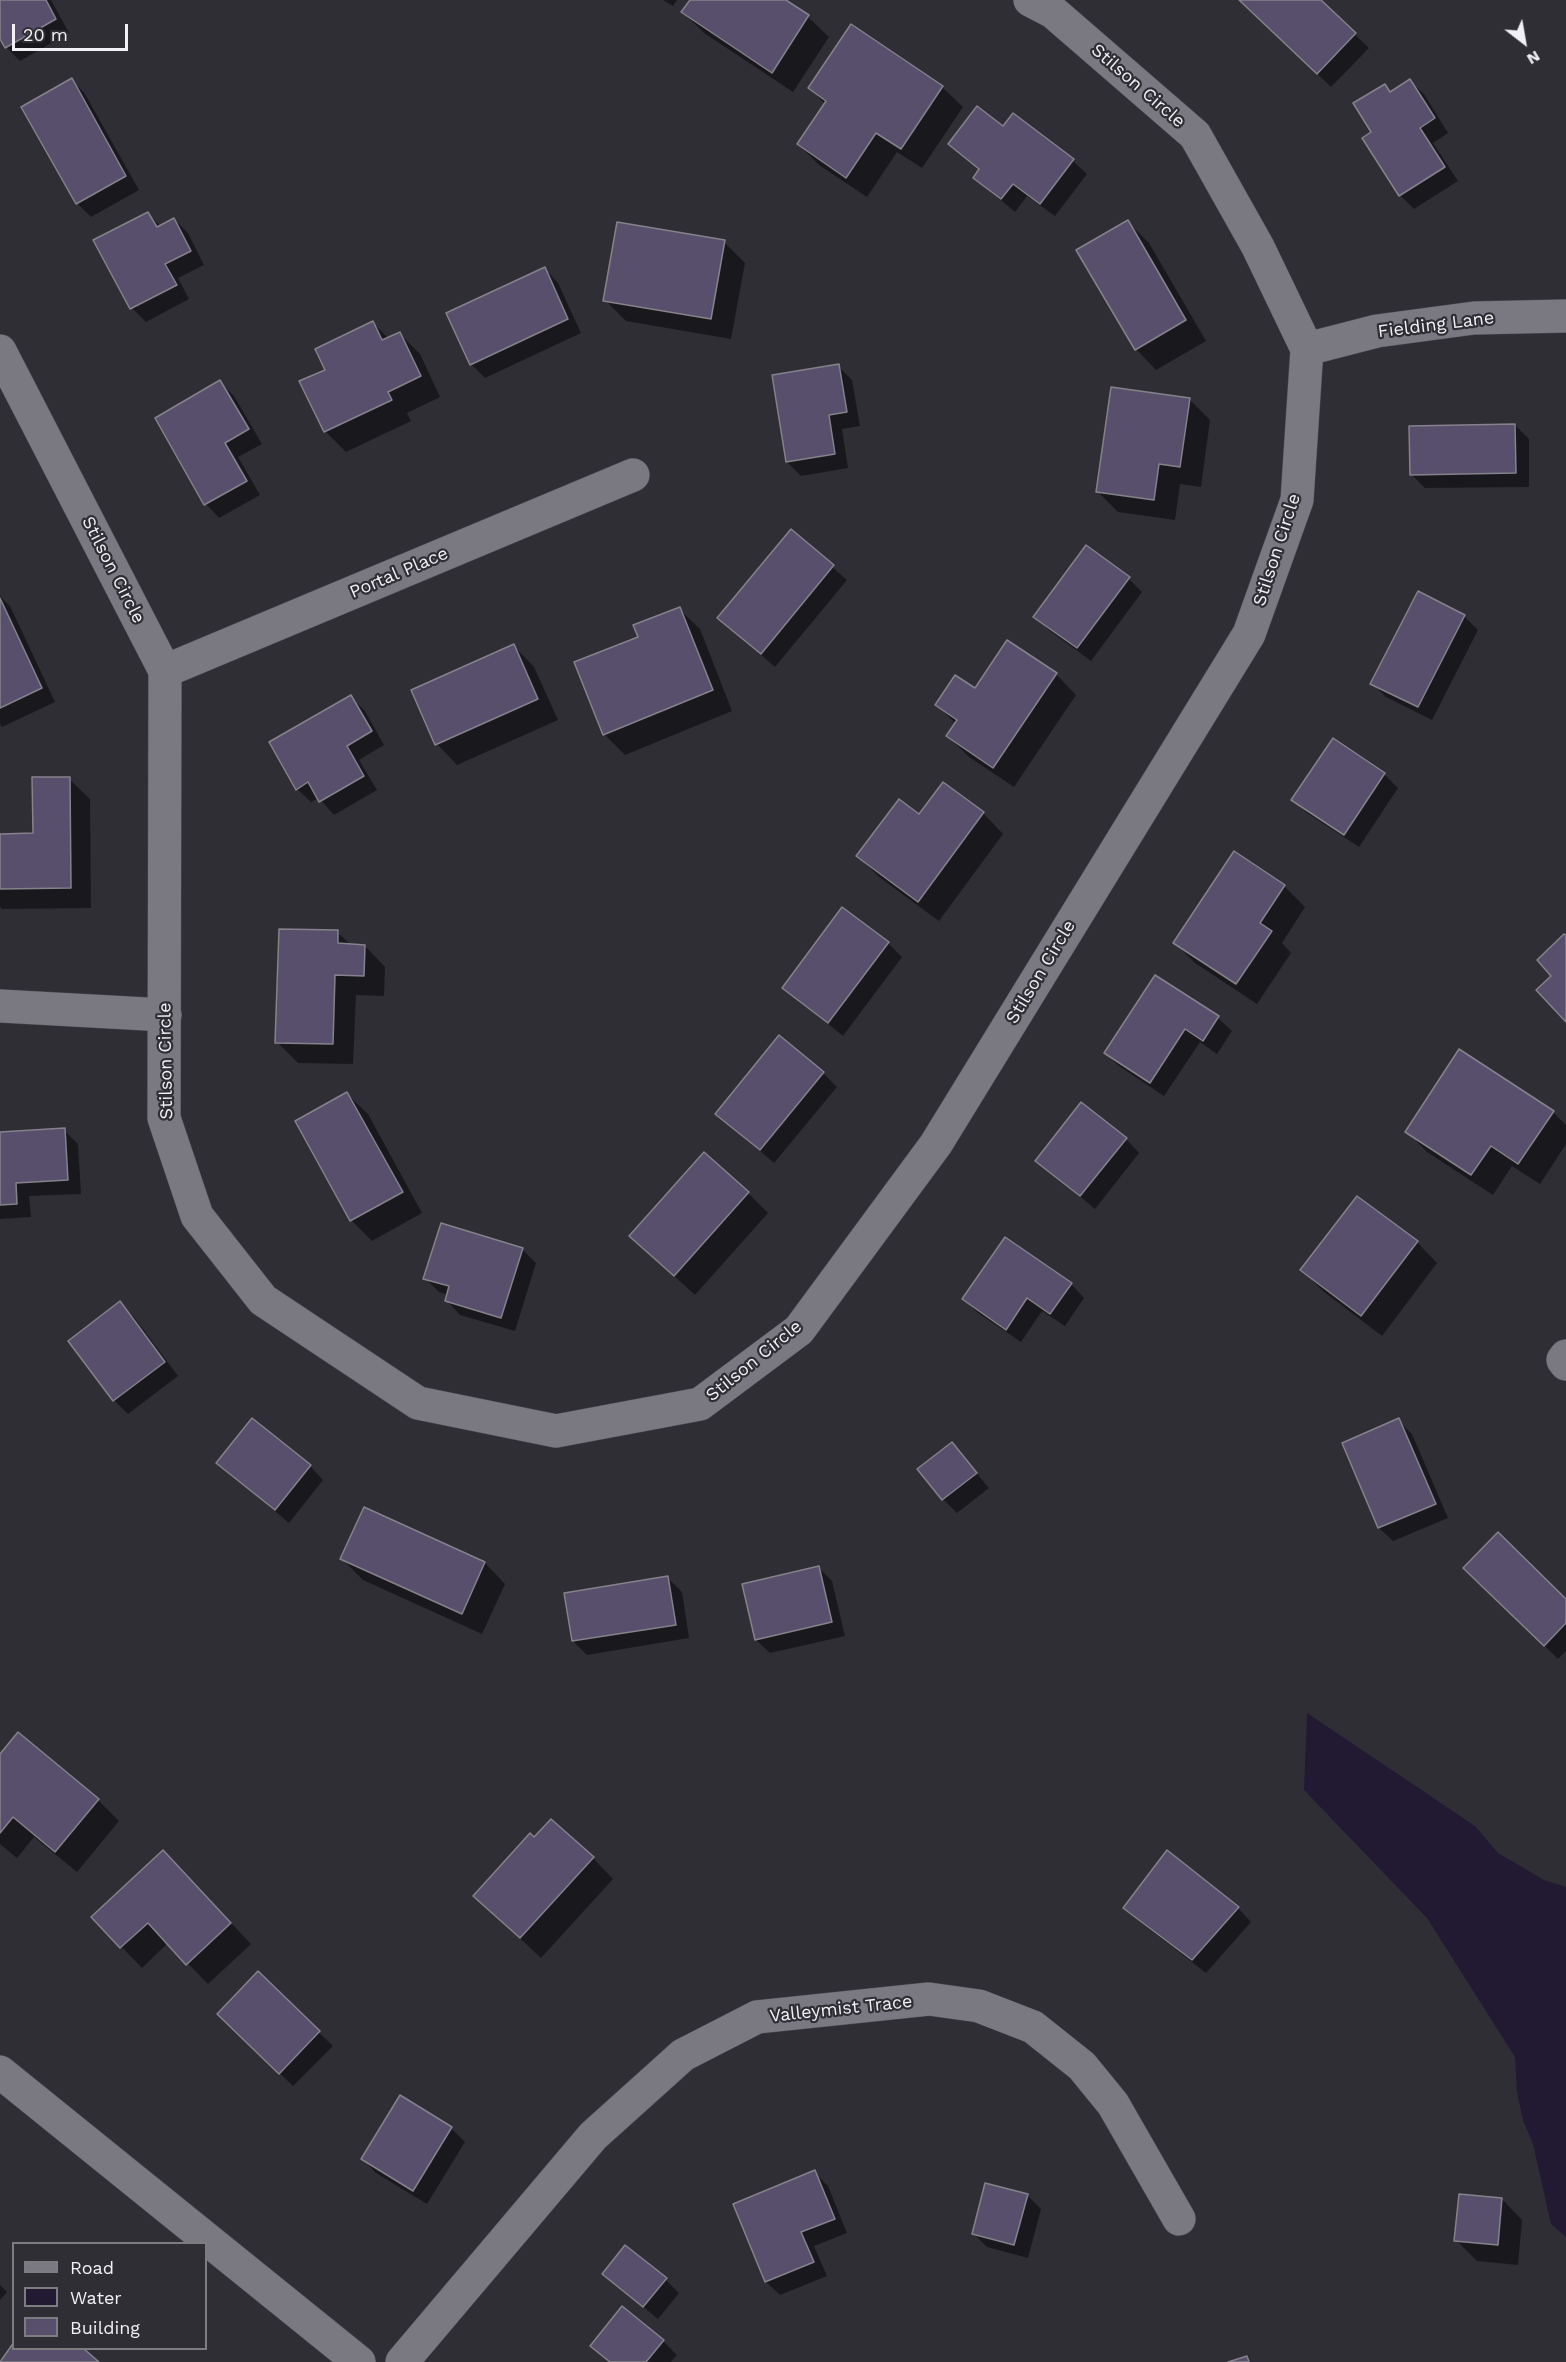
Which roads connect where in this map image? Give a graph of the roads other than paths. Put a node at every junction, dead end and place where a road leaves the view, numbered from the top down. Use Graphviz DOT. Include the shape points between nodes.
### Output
graph roads {
  1 [pos="1030,0"];
  2 [pos="1566,316"];
  3 [pos="1307,349"];
  4 [pos="0,351"];
  5 [pos="633,475"];
  6 [pos="165,671"];
  7 [pos="0,1006"];
  8 [pos="165,1015"];
  9 [pos="1566,1356"];
  10 [pos="1566,1364"];
  11 [pos="0,2072"];
  12 [pos="1179,2219"];
  13 [pos="359,2362"];
  14 [pos="402,2362"];
  1 -- 3 [label="street, Stilson Circle" via="1053,12 1195,135 1258,247"];
  2 -- 3 [label="street, Fielding Lane" via="1474,318 1377,331"];
  3 -- 8 [label="street, Stilson Circle" via="1298,500 1249,633 936,1144 799,1329 700,1404 556,1431 418,1403 263,1300 197,1216 164,1118"];
  4 -- 6 [label="street, Stilson Circle"];
  5 -- 6 [label="street, Portal Place"];
  6 -- 8 [label="street, Stilson Circle"];
  7 -- 8 [label="street"];
  9 -- 10 [label="street"];
  11 -- 13 [label="street"];
  12 -- 14 [label="street, Valleymist Trace" via="1113,2104 1082,2066 1033,2027 979,2006 929,1999 757,2017 683,2055 593,2136"];
}
